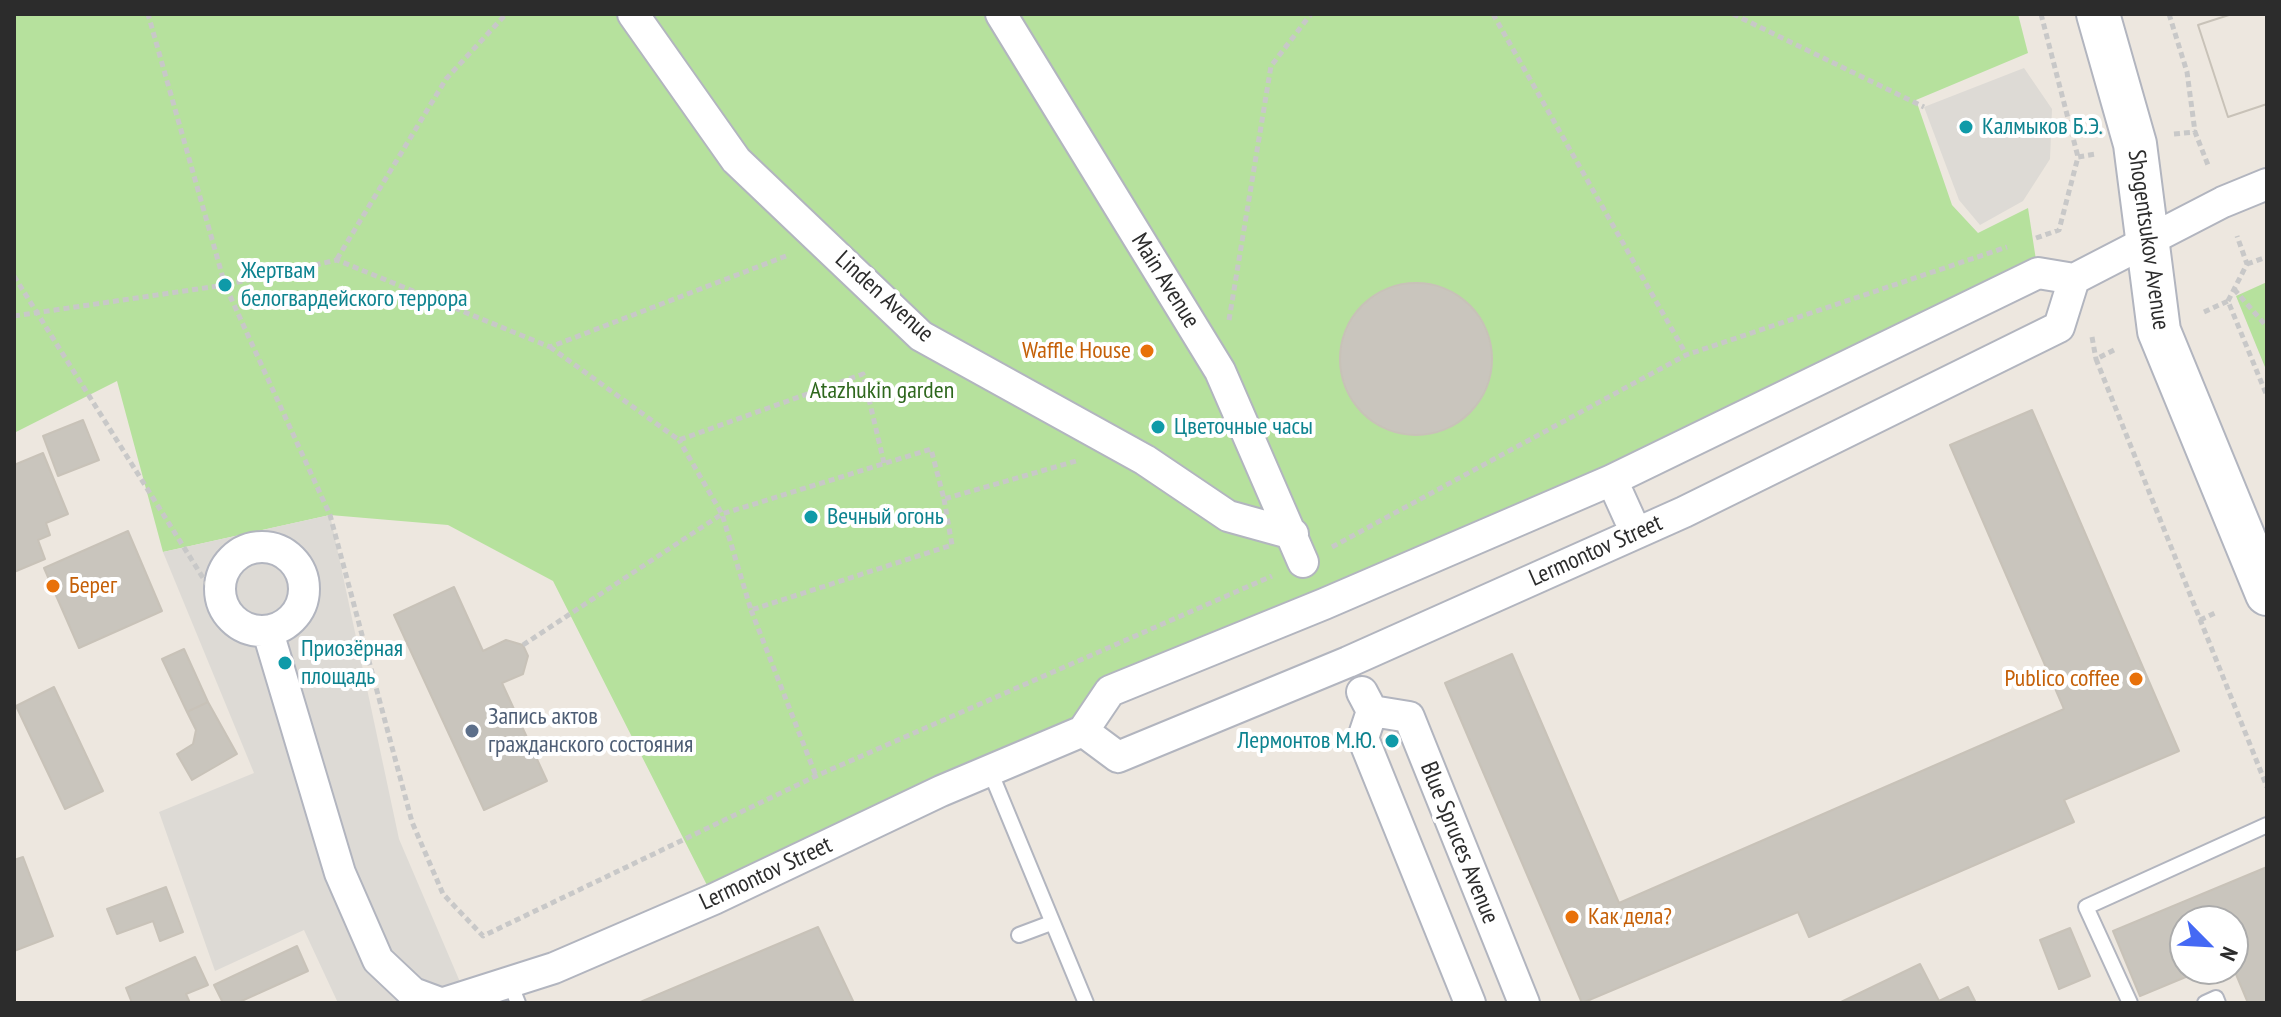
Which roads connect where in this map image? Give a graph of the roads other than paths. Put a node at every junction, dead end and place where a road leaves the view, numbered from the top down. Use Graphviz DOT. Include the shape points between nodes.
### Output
graph roads {
  1 [pos="633,14"];
  2 [pos="1001,14"];
  3 [pos="2098,14"];
  4 [pos="2267,184"];
  5 [pos="2147,241"];
  6 [pos="2074,279"];
  7 [pos="1612,480"];
  8 [pos="1636,533"];
  9 [pos="1298,548"];
  10 [pos="2267,594"];
  11 [pos="268,632"];
  12 [pos="1083,731"];
  13 [pos="990,771"];
  14 [pos="2267,825"];
  15 [pos="1051,923"];
  16 [pos="1019,935"];
  17 [pos="514,993"];
  18 [pos="442,1003"];
  19 [pos="1086,1003"];
  20 [pos="1470,1003"];
  21 [pos="1524,1003"];
  22 [pos="2130,1003"];
  23 [pos="2205,1003"];
  24 [pos="2218,1003"];
  1 -- 9 [label="street, Linden Avenue" via="736,160 921,336 1123,448 1228,516"];
  2 -- 9 [label="street, Main Avenue" via="1220,371"];
  3 -- 5 [label="main road, Shogentsukov Avenue" via="2135,144"];
  4 -- 5 [label="street"];
  5 -- 6 [label="street"];
  5 -- 10 [label="main road, Shogentsukov Avenue" via="2159,331"];
  6 -- 7 [label="street" via="2038,273"];
  6 -- 8 [label="street, Lermontov Street" via="2059,327"];
  7 -- 8 [label="street"];
  7 -- 12 [label="street" via="1110,691"];
  8 -- 12 [label="street, Lermontov Street" via="1348,662 1118,757"];
  11 -- 11 [label="street" via="290,622 304,602 303,577 290,557 268,546 244,550 226,566 219,589 225,613 244,629"];
  11 -- 18 [label="street, Lermontov Street" via="340,873 378,960 413,993"];
  12 -- 13 [label="street, Lermontov Street"];
  13 -- 15 [label="lane"];
  13 -- 17 [label="street, Lermontov Street"];
  14 -- 22 [label="lane" via="2086,907"];
  15 -- 16 [label="lane"];
  15 -- 19 [label="lane"];
  17 -- 18 [label="street, Lermontov Street"];
  20 -- 21 [label="street, Blue Spruces Avenue" via="1363,738 1367,702 1409,717"];
  23 -- 24 [label="lane" via="2216,998"];
}
